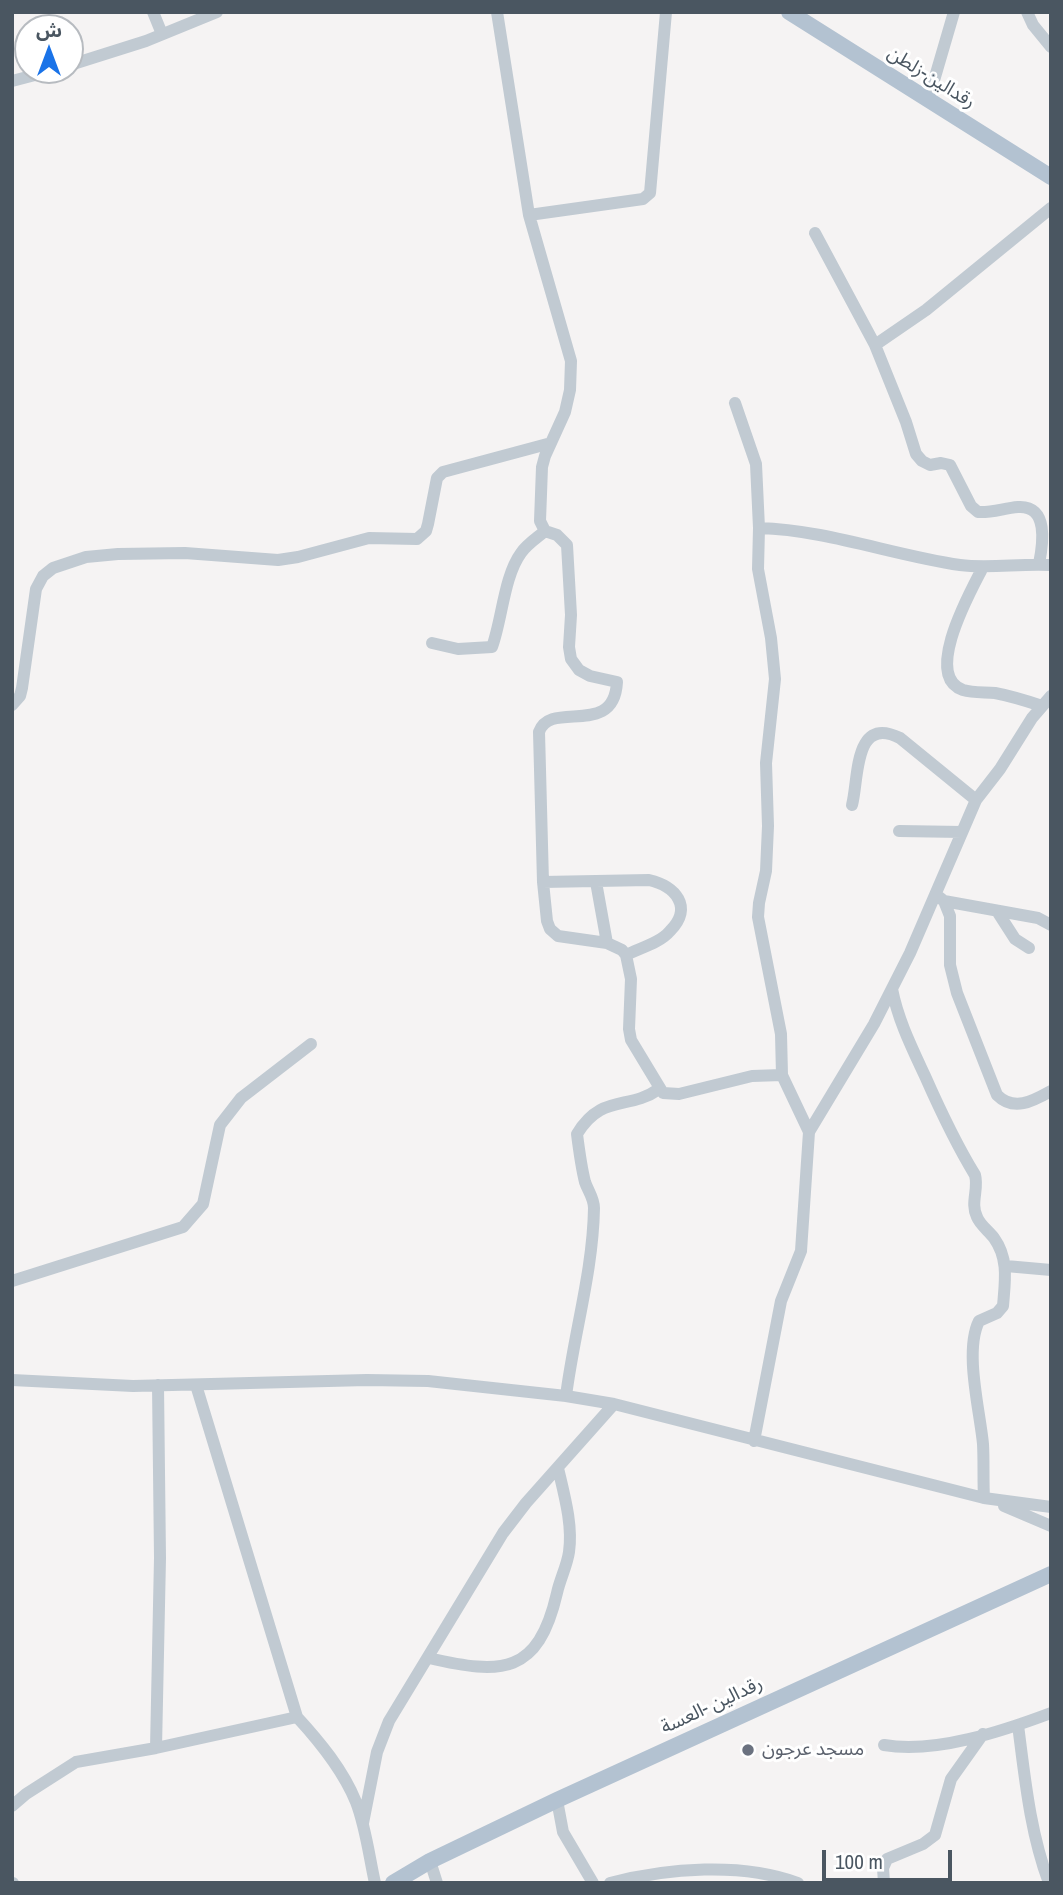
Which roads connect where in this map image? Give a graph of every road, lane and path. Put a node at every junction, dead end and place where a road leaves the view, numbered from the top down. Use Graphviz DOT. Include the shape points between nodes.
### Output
graph roads {
  1 [pos="153,12"];
  2 [pos="217,12"];
  3 [pos="497,12"];
  4 [pos="666,12"];
  5 [pos="954,12"];
  6 [pos="1027,12"];
  7 [pos="797,14"];
  8 [pos="162,34"];
  9 [pos="1051,47"];
  10 [pos="84,60"];
  11 [pos="928,101"];
  12 [pos="1051,177"];
  13 [pos="1051,208"];
  14 [pos="529,215"];
  15 [pos="815,233"];
  16 [pos="875,345"];
  17 [pos="735,403"];
  18 [pos="551,443"];
  19 [pos="759,528"];
  20 [pos="545,531"];
  21 [pos="1045,565"];
  22 [pos="983,567"];
  23 [pos="432,643"];
  24 [pos="1046,701"];
  25 [pos="12,705"];
  26 [pos="976,800"];
  27 [pos="852,806"];
  28 [pos="899,831"];
  29 [pos="962,832"];
  30 [pos="543,882"];
  31 [pos="596,882"];
  32 [pos="940,898"];
  33 [pos="996,911"];
  34 [pos="1051,925"];
  35 [pos="607,943"];
  36 [pos="1029,948"];
  37 [pos="626,955"];
  38 [pos="892,989"];
  39 [pos="311,1044"];
  40 [pos="782,1075"];
  41 [pos="659,1089"];
  42 [pos="1051,1091"];
  43 [pos="809,1132"];
  44 [pos="1006,1266"];
  45 [pos="1051,1270"];
  46 [pos="12,1281"];
  47 [pos="12,1380"];
  48 [pos="158,1385"];
  49 [pos="196,1385"];
  50 [pos="566,1395"];
  51 [pos="614,1404"];
  52 [pos="754,1441"];
  53 [pos="558,1468"];
  54 [pos="984,1498"];
  55 [pos="1051,1507"];
  56 [pos="1047,1524"];
  57 [pos="1051,1535"];
  58 [pos="1050,1573"];
  59 [pos="429,1658"];
  60 [pos="1051,1713"];
  61 [pos="297,1717"];
  62 [pos="1018,1725"];
  63 [pos="984,1734"];
  64 [pos="884,1745"];
  65 [pos="156,1748"];
  66 [pos="557,1800"];
  67 [pos="12,1806"];
  68 [pos="363,1824"];
  69 [pos="430,1861"];
  70 [pos="375,1883"];
  71 [pos="393,1883"];
  72 [pos="437,1883"];
  73 [pos="593,1883"];
  74 [pos="610,1883"];
  75 [pos="798,1883"];
  76 [pos="884,1883"];
  77 [pos="1049,1883"];
  1 -- 8 [label="street"];
  2 -- 8 [label="street"];
  3 -- 14 [label="street"];
  4 -- 14 [label="street" via="650,193 643,199"];
  5 -- 11 [label="street"];
  6 -- 9 [label="street"];
  7 -- 11 [label="main road, رقدالين-زلطن"];
  8 -- 10 [label="street"];
  11 -- 12 [label="main road, رقدالين-زلطن"];
  13 -- 16 [label="street" via="926,310"];
  14 -- 18 [label="street" via="571,361 568,400"];
  15 -- 16 [label="street"];
  16 -- 21 [label="street" via="916,454 930,465 950,465 978,512 1020,507 1039,515"];
  17 -- 19 [label="street" via="756,464"];
  18 -- 20 [label="street" via="541,477 540,521"];
  18 -- 25 [label="street" via="443,472 426,531 417,539 369,538 278,560 185,553 118,554 86,557 53,568 36,589 22,688"];
  19 -- 22 [label="street"];
  19 -- 40 [label="street" via="758,569 775,678 766,763 766,871 758,918 781,1034"];
  20 -- 23 [label="street" via="518,557 492,647 458,649"];
  20 -- 30 [label="street" via="567,545 571,659 590,676 617,682 609,704 595,715 558,716 542,723 538,742"];
  21 -- 22 [label="street"];
  22 -- 24 [label="street" via="950,637 950,676 961,689"];
  24 -- 26 [label="street"];
  26 -- 27 [label="street" via="900,738 885,733 867,740 859,755"];
  26 -- 29 [label="street"];
  28 -- 29 [label="street"];
  29 -- 32 [label="street"];
  30 -- 31 [label="street"];
  30 -- 35 [label="street" via="550,929 567,939"];
  31 -- 35 [label="street"];
  31 -- 37 [label="street" via="657,882 674,892 680,902 680,916 670,932"];
  32 -- 33 [label="street"];
  32 -- 38 [label="street"];
  32 -- 42 [label="street" via="950,916 950,965 957,993 997,1095 1017,1105"];
  33 -- 34 [label="street" via="1038,918"];
  33 -- 36 [label="street" via="1015,939"];
  35 -- 37 [label="street"];
  37 -- 41 [label="street" via="631,979 631,1040"];
  38 -- 43 [label="street"];
  38 -- 44 [label="street" via="904,1031 977,1180 973,1205 977,1218 1000,1246"];
  39 -- 46 [label="street" via="241,1098 220,1125 203,1204 183,1227"];
  40 -- 41 [label="street" via="752,1076 679,1094"];
  40 -- 43 [label="street"];
  41 -- 50 [label="street" via="648,1097 603,1108 591,1115 578,1134 586,1185 594,1204 585,1290"];
  43 -- 52 [label="street" via="801,1251 781,1301"];
  44 -- 45 [label="street"];
  44 -- 54 [label="street" via="1003,1306 979,1321 974,1338"];
  47 -- 48 [label="street"];
  48 -- 49 [label="street"];
  48 -- 65 [label="street"];
  49 -- 50 [label="street" via="367,1380 467,1384"];
  49 -- 61 [label="street"];
  50 -- 51 [label="street"];
  51 -- 52 [label="street"];
  51 -- 53 [label="street"];
  52 -- 54 [label="street"];
  53 -- 59 [label="street" via="503,1533"];
  53 -- 59 [label="street" via="570,1550 541,1642 527,1655 489,1668"];
  54 -- 55 [label="street"];
  54 -- 56 [label="street"];
  56 -- 57 [label="street"];
  58 -- 66 [label="main road, رقدالين -العسة"];
  59 -- 68 [label="street" via="381,1739"];
  60 -- 62 [label="street"];
  61 -- 65 [label="street"];
  61 -- 68 [label="street" via="345,1779"];
  62 -- 63 [label="street"];
  62 -- 77 [label="street" via="1032,1825"];
  63 -- 64 [label="street" via="911,1747"];
  63 -- 76 [label="street" via="951,1779 935,1835 887,1858"];
  65 -- 67 [label="street" via="76,1762"];
  66 -- 69 [label="main road, رقدالين -العسة"];
  66 -- 73 [label="street" via="564,1832"];
  68 -- 70 [label="street"];
  69 -- 71 [label="main road, رقدالين -العسة"];
  69 -- 72 [label="street"];
  74 -- 75 [label="street" via="700,1870 763,1874"];
}
